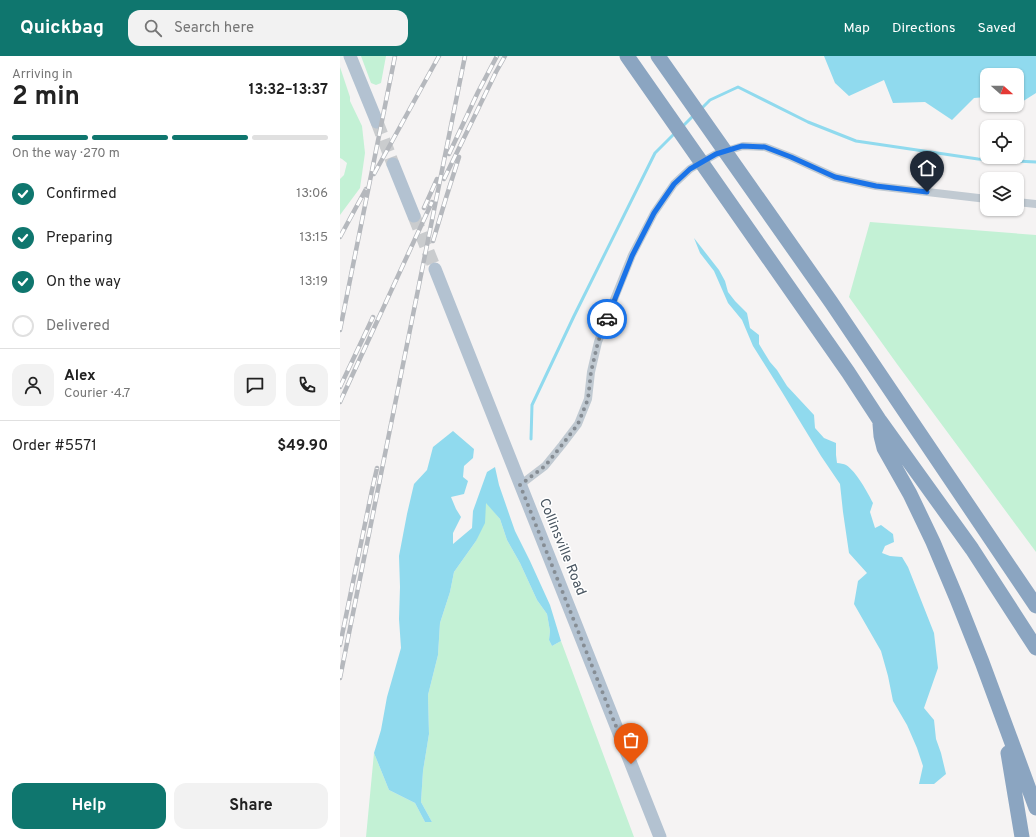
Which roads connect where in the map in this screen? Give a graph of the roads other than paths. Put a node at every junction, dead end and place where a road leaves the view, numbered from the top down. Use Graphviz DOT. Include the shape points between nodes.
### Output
graph roads {
  1 [pos="350,56"];
  2 [pos="626,56"];
  3 [pos="658,56"];
  4 [pos="377,122"];
  5 [pos="393,164"];
  6 [pos="980,198"];
  7 [pos="1024,203"];
  8 [pos="1036,204"];
  9 [pos="414,216"];
  10 [pos="435,269"];
  11 [pos="880,420"];
  12 [pos="520,485"];
  13 [pos="1012,571"];
  14 [pos="1036,590"];
  15 [pos="1036,606"];
  16 [pos="1036,648"];
  17 [pos="1002,716"];
  18 [pos="1036,808"];
  19 [pos="660,837"];
  20 [pos="1022,837"];
  1 -- 4 [label="main road"];
  2 -- 11 [label="highway"];
  3 -- 13 [label="highway" via="831,302"];
  5 -- 9 [label="main road"];
  6 -- 12 [label="street" via="876,186 835,177 765,147 742,146 716,154 690,169 674,184 658,207 632,256 598,342 588,399 578,424 545,466"];
  7 -- 8 [label="street"];
  10 -- 12 [label="main road, Collinsville Road"];
  11 -- 16 [label="highway" via="967,543"];
  11 -- 17 [label="highway" via="884,448 933,542"];
  12 -- 19 [label="main road, Collinsville Road"];
  13 -- 14 [label="highway"];
  13 -- 15 [label="highway"];
  17 -- 18 [label="highway"];
  17 -- 20 [label="highway"];
}
